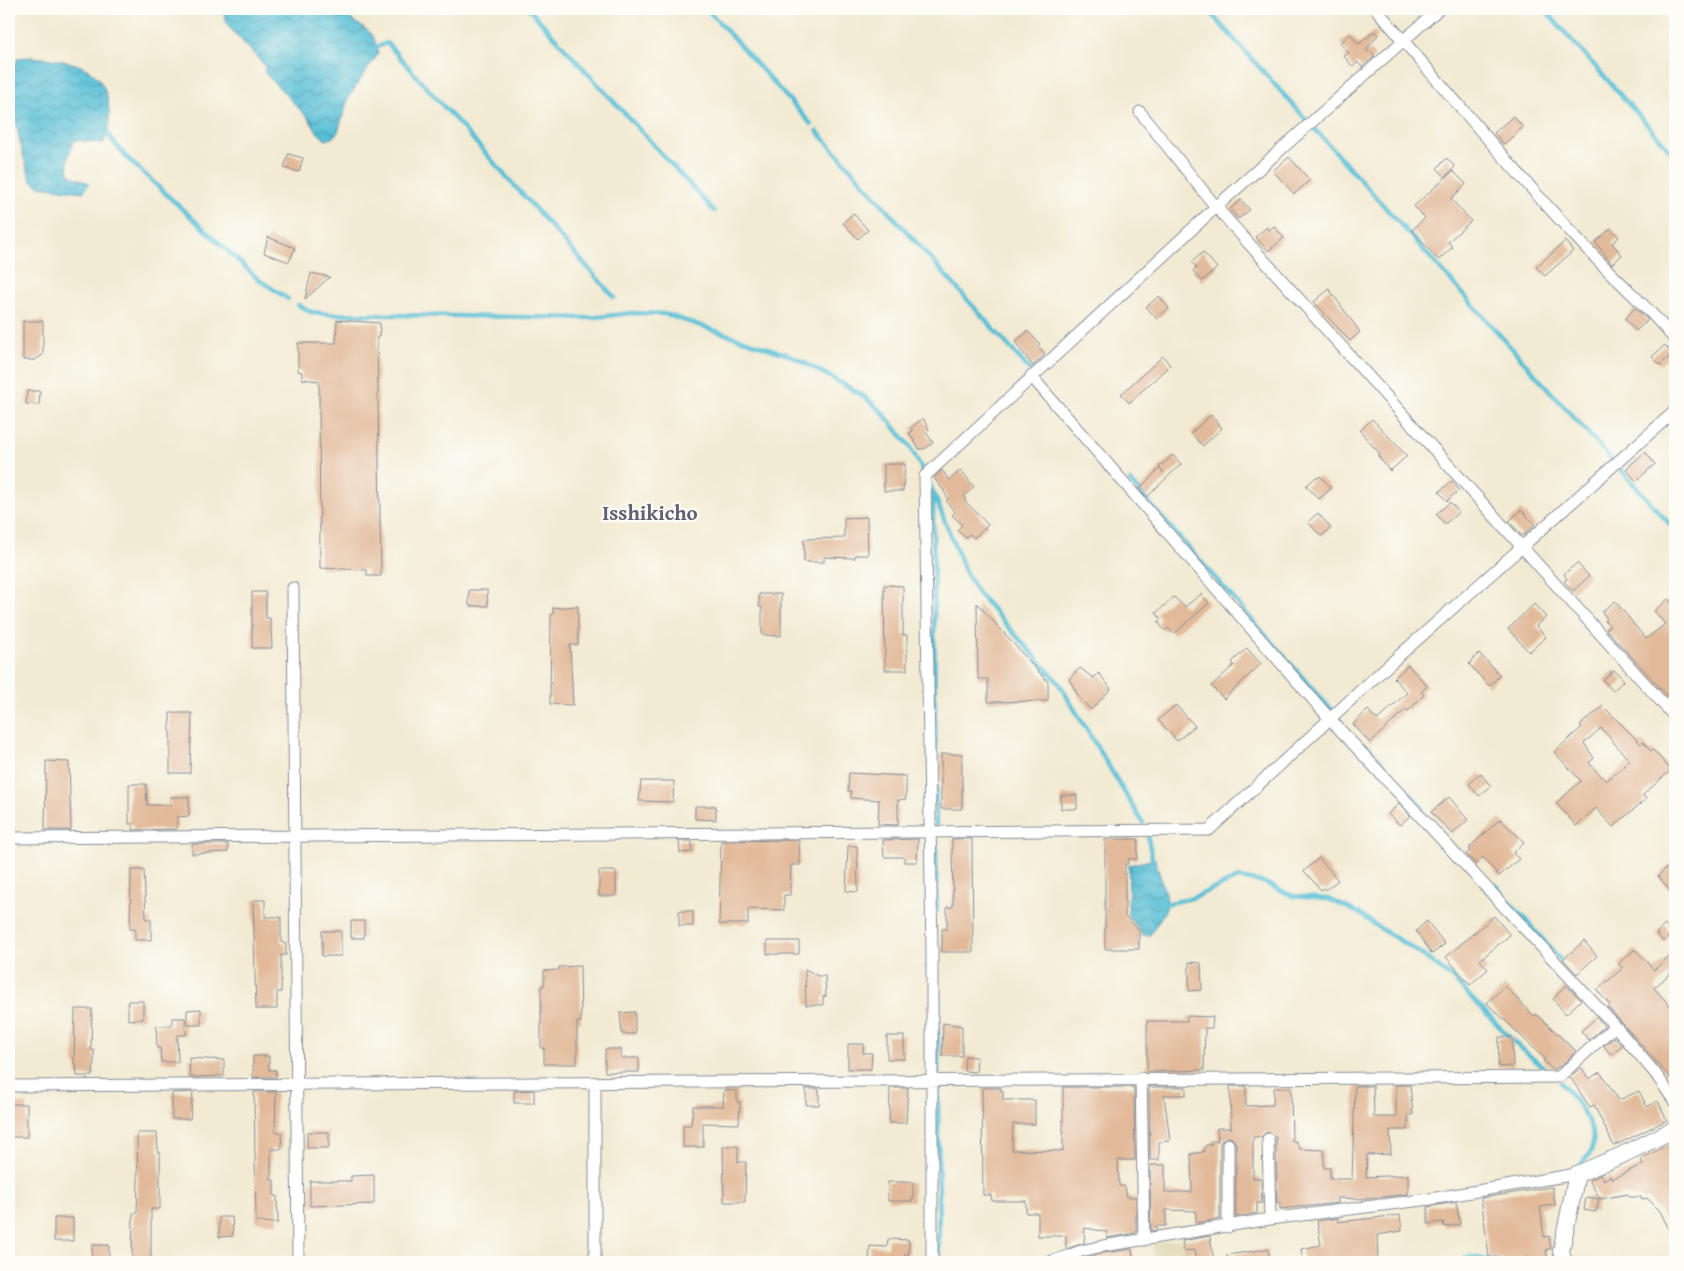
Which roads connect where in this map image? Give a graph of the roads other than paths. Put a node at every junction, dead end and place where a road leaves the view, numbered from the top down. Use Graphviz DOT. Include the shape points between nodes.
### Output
graph roads {
  1 [pos="1376,9"];
  2 [pos="1439,9"];
  3 [pos="1403,40"];
  4 [pos="1140,112"];
  5 [pos="1216,207"];
  6 [pos="1675,340"];
  7 [pos="1031,376"];
  8 [pos="1675,411"];
  9 [pos="1522,548"];
  10 [pos="293,588"];
  11 [pos="1675,717"];
  12 [pos="1330,718"];
  13 [pos="930,832"];
  14 [pos="296,836"];
  15 [pos="9,838"];
  16 [pos="1615,1026"];
  17 [pos="1142,1078"];
  18 [pos="930,1080"];
  19 [pos="595,1084"];
  20 [pos="298,1085"];
  21 [pos="9,1086"];
  22 [pos="1675,1102"];
  23 [pos="1675,1129"];
  24 [pos="1268,1139"];
  25 [pos="1228,1144"];
  26 [pos="1577,1174"];
  27 [pos="1270,1220"];
  28 [pos="1228,1227"];
  29 [pos="1144,1240"];
  30 [pos="1055,1261"];
  31 [pos="298,1262"];
  32 [pos="595,1262"];
  33 [pos="932,1262"];
  34 [pos="1564,1262"];
  1 -- 3 [label="street"];
  2 -- 3 [label="street"];
  3 -- 5 [label="street"];
  3 -- 6 [label="street" via="1584,246 1656,316"];
  4 -- 5 [label="street"];
  5 -- 7 [label="street"];
  5 -- 9 [label="street"];
  7 -- 12 [label="street"];
  7 -- 13 [label="street" via="925,476"];
  8 -- 9 [label="street"];
  9 -- 11 [label="street"];
  9 -- 12 [label="street"];
  10 -- 14 [label="street"];
  12 -- 13 [label="street" via="1209,830"];
  12 -- 16 [label="street"];
  13 -- 14 [label="street"];
  13 -- 18 [label="street"];
  14 -- 15 [label="street"];
  14 -- 20 [label="street"];
  16 -- 17 [label="street" via="1559,1077"];
  16 -- 22 [label="street" via="1655,1072"];
  17 -- 18 [label="street"];
  17 -- 29 [label="street"];
  18 -- 19 [label="street"];
  18 -- 33 [label="street"];
  19 -- 20 [label="street"];
  19 -- 32 [label="street"];
  20 -- 21 [label="street"];
  20 -- 31 [label="street"];
  23 -- 26 [label="main road"];
  24 -- 27 [label="street"];
  25 -- 28 [label="street"];
  26 -- 27 [label="street"];
  26 -- 34 [label="main road" via="1561,1251"];
  27 -- 28 [label="street"];
  28 -- 29 [label="street"];
  29 -- 30 [label="street" via="1103,1246"];
}
